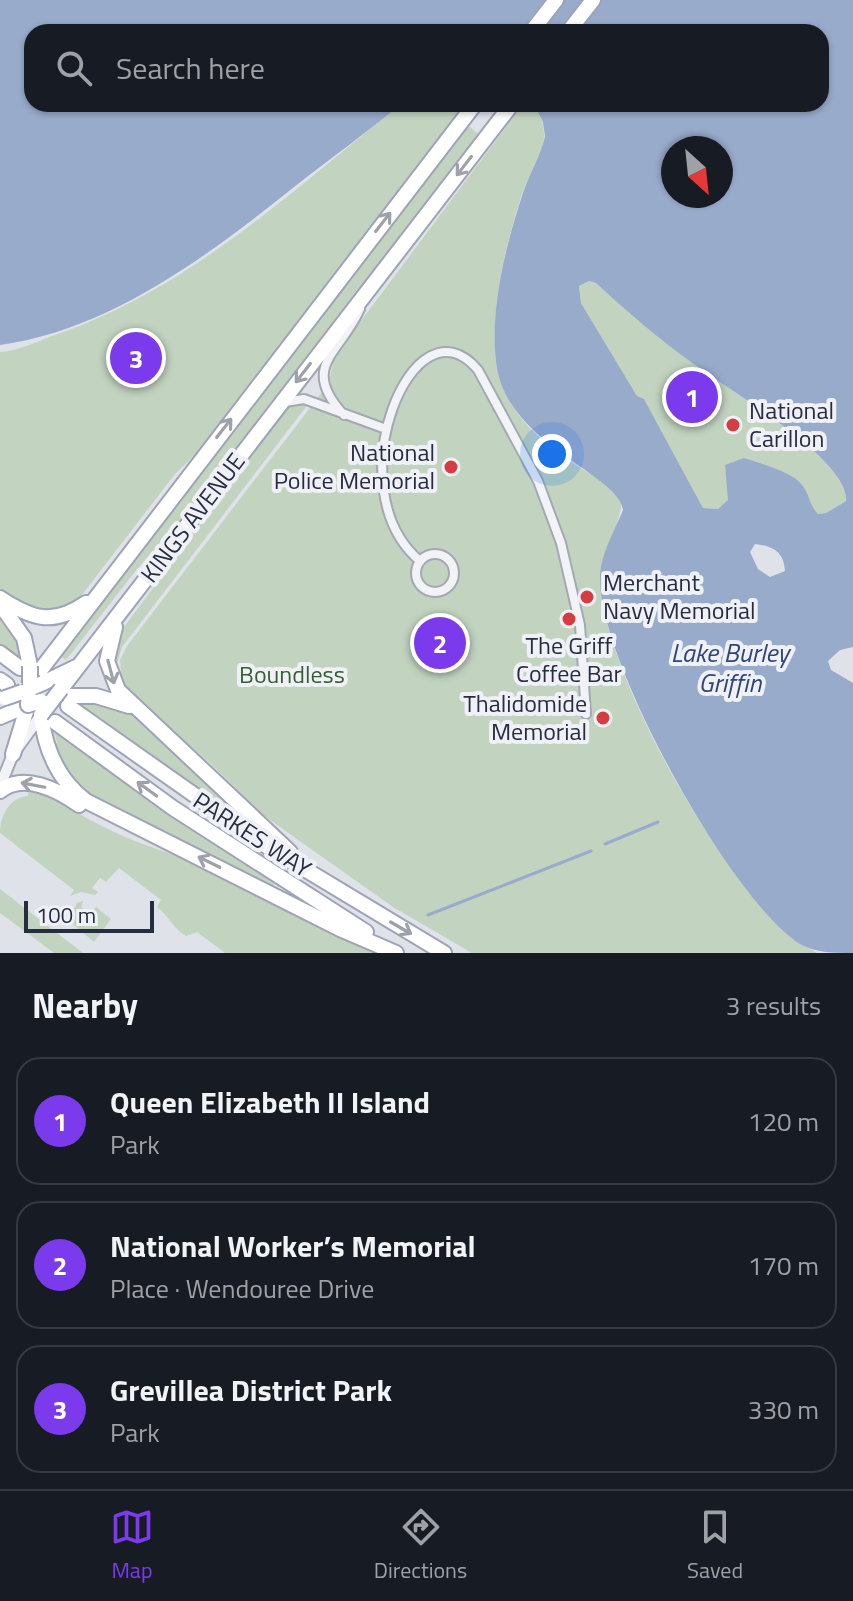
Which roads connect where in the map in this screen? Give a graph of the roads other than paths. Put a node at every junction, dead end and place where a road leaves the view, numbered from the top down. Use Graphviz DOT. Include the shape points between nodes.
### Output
graph roads {
  1 [pos="556,0"];
  2 [pos="593,0"];
  3 [pos="537,24"];
  4 [pos="574,24"];
  5 [pos="469,112"];
  6 [pos="506,112"];
  7 [pos="368,289"];
  8 [pos="280,404"];
  9 [pos="344,415"];
  10 [pos="386,429"];
  11 [pos="420,561"];
  12 [pos="97,595"];
  13 [pos="0,601"];
  14 [pos="121,612"];
  15 [pos="0,653"];
  16 [pos="34,695"];
  17 [pos="586,714"];
  18 [pos="0,717"];
  19 [pos="151,718"];
  20 [pos="13,754"];
  21 [pos="0,788"];
  22 [pos="117,817"];
  23 [pos="343,894"];
  24 [pos="398,953"];
  25 [pos="444,953"];
  1 -- 3 [label="main road"];
  2 -- 4 [label="main road"];
  12 -- 5 [label="main road, KINGS AVENUE, one-way"];
  6 -- 7 [label="main road, KINGS AVENUE, one-way"];
  7 -- 8 [label="main road, KINGS AVENUE, one-way"];
  7 -- 9 [label="street" via="323,369 327,394"];
  8 -- 9 [label="street" via="302,399"];
  8 -- 14 [label="main road, KINGS AVENUE"];
  9 -- 10 [label="street"];
  10 -- 11 [label="street" via="381,469 386,508 398,538"];
  10 -- 17 [label="street" via="405,385 433,352 456,353 478,370 538,481 556,528 580,625"];
  11 -- 11 [label="street" via="433,554 447,559 453,572 448,586 438,591 424,588 416,575"];
  12 -- 13 [label="main road" via="53,619 25,614"];
  12 -- 16 [label="main road, KINGS AVENUE" via="53,652"];
  13 -- 16 [label="main road" via="24,638"];
  14 -- 16 [label="main road, KINGS AVENUE" via="80,665"];
  14 -- 19 [label="main road, one-way" via="108,648 109,672 118,690"];
  15 -- 16 [label="main road, PARKES WAY"];
  16 -- 18 [label="main road"];
  16 -- 19 [label="main road" via="111,699"];
  16 -- 20 [label="main road"];
  16 -- 22 [label="main road" via="47,746 69,785"];
  16 -- 23 [label="main road, PARKES WAY"];
  24 -- 16 [label="main road, PARKES WAY, one-way" via="185,816"];
  19 -- 23 [label="main road" via="265,830"];
  20 -- 21 [label="street"];
  22 -- 21 [label="main road, one-way" via="89,811 47,788 17,782"];
  24 -- 22 [label="main road, one-way"];
  23 -- 25 [label="main road, PARKES WAY, one-way"];
}
